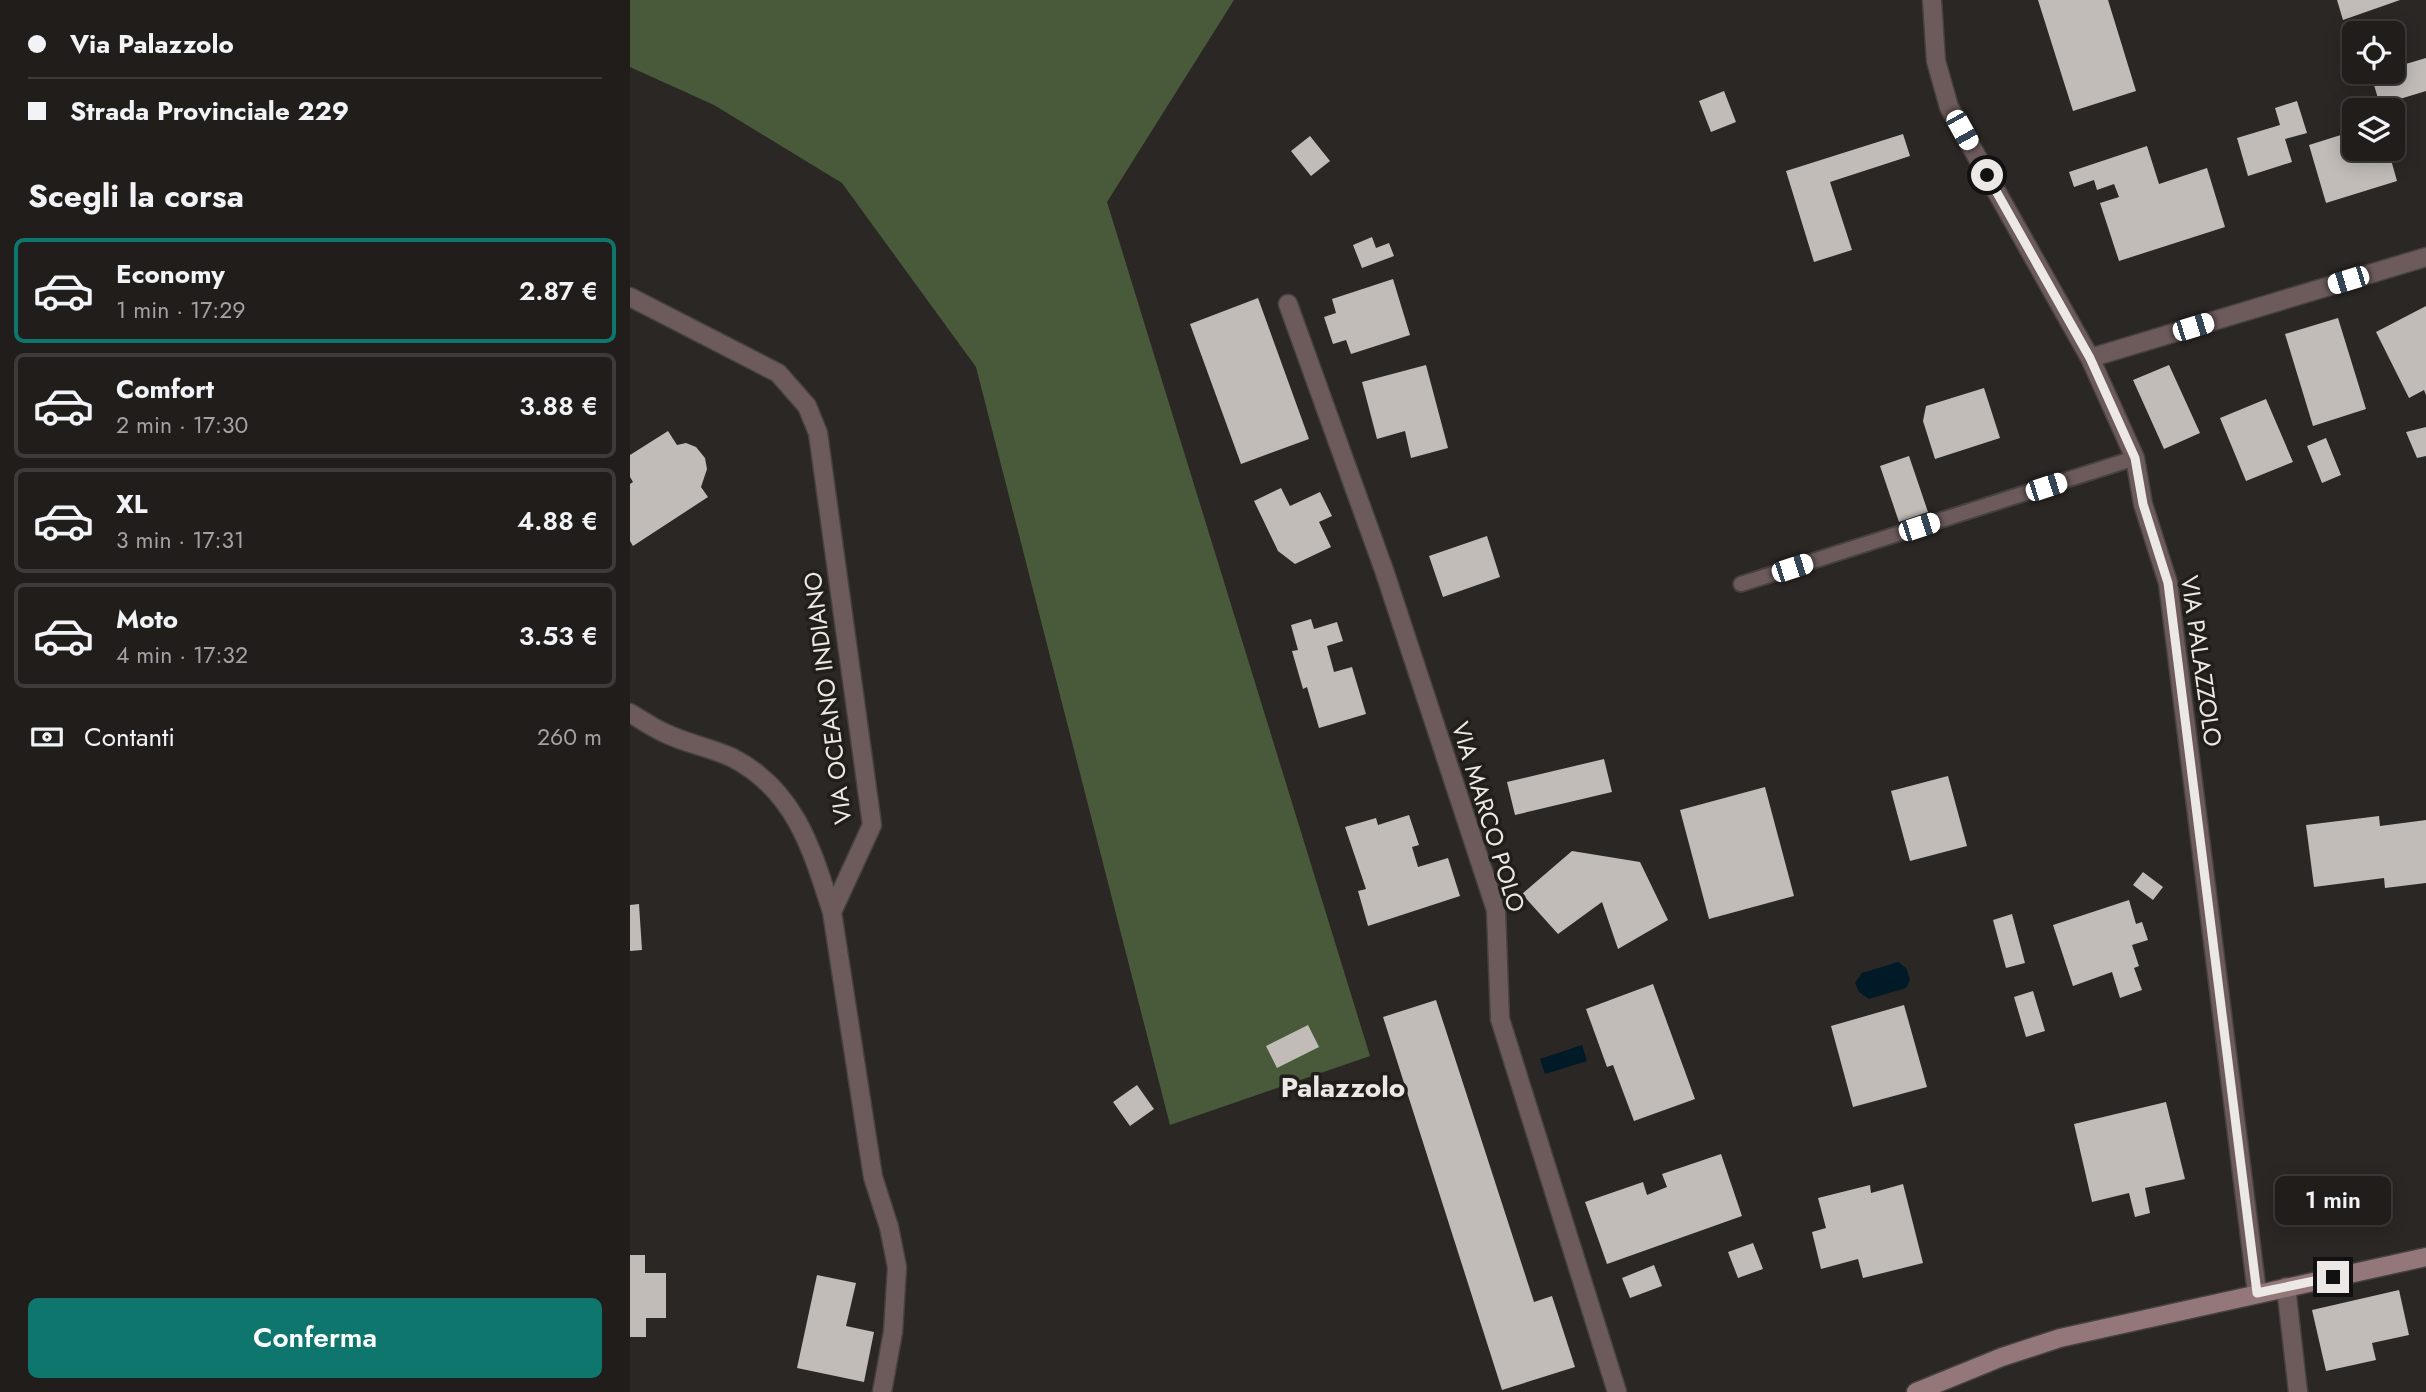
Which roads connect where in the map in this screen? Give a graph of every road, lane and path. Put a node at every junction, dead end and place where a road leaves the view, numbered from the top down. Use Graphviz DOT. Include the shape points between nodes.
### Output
graph roads {
  1 [pos="1933,0"];
  2 [pos="2426,257"];
  3 [pos="630,297"];
  4 [pos="1288,304"];
  5 [pos="2090,358"];
  6 [pos="2135,458"];
  7 [pos="1741,584"];
  8 [pos="630,713"];
  9 [pos="832,912"];
  10 [pos="2426,1257"];
  11 [pos="2286,1287"];
  12 [pos="2257,1293"];
  13 [pos="882,1392"];
  14 [pos="1617,1392"];
  15 [pos="1916,1392"];
  16 [pos="2298,1392"];
  1 -- 5 [label="street, VIA PALAZZOLO" via="1936,61 1949,107"];
  2 -- 5 [label="street"];
  3 -- 9 [label="street, VIA OCEANO INDIANO" via="778,373 807,405 818,433 873,825"];
  4 -- 14 [label="street, VIA MARCO POLO" via="1384,570 1496,910 1500,1019"];
  5 -- 6 [label="street, VIA PALAZZOLO"];
  6 -- 7 [label="lane"];
  6 -- 12 [label="street, VIA PALAZZOLO" via="2143,504 2168,583"];
  8 -- 9 [label="street" via="667,734 733,758 763,779 787,805 810,843"];
  9 -- 13 [label="street" via="873,1177 897,1267 893,1332"];
  10 -- 11 [label="street"];
  11 -- 12 [label="street"];
  11 -- 16 [label="street"];
  12 -- 15 [label="street" via="2060,1338"];
}
